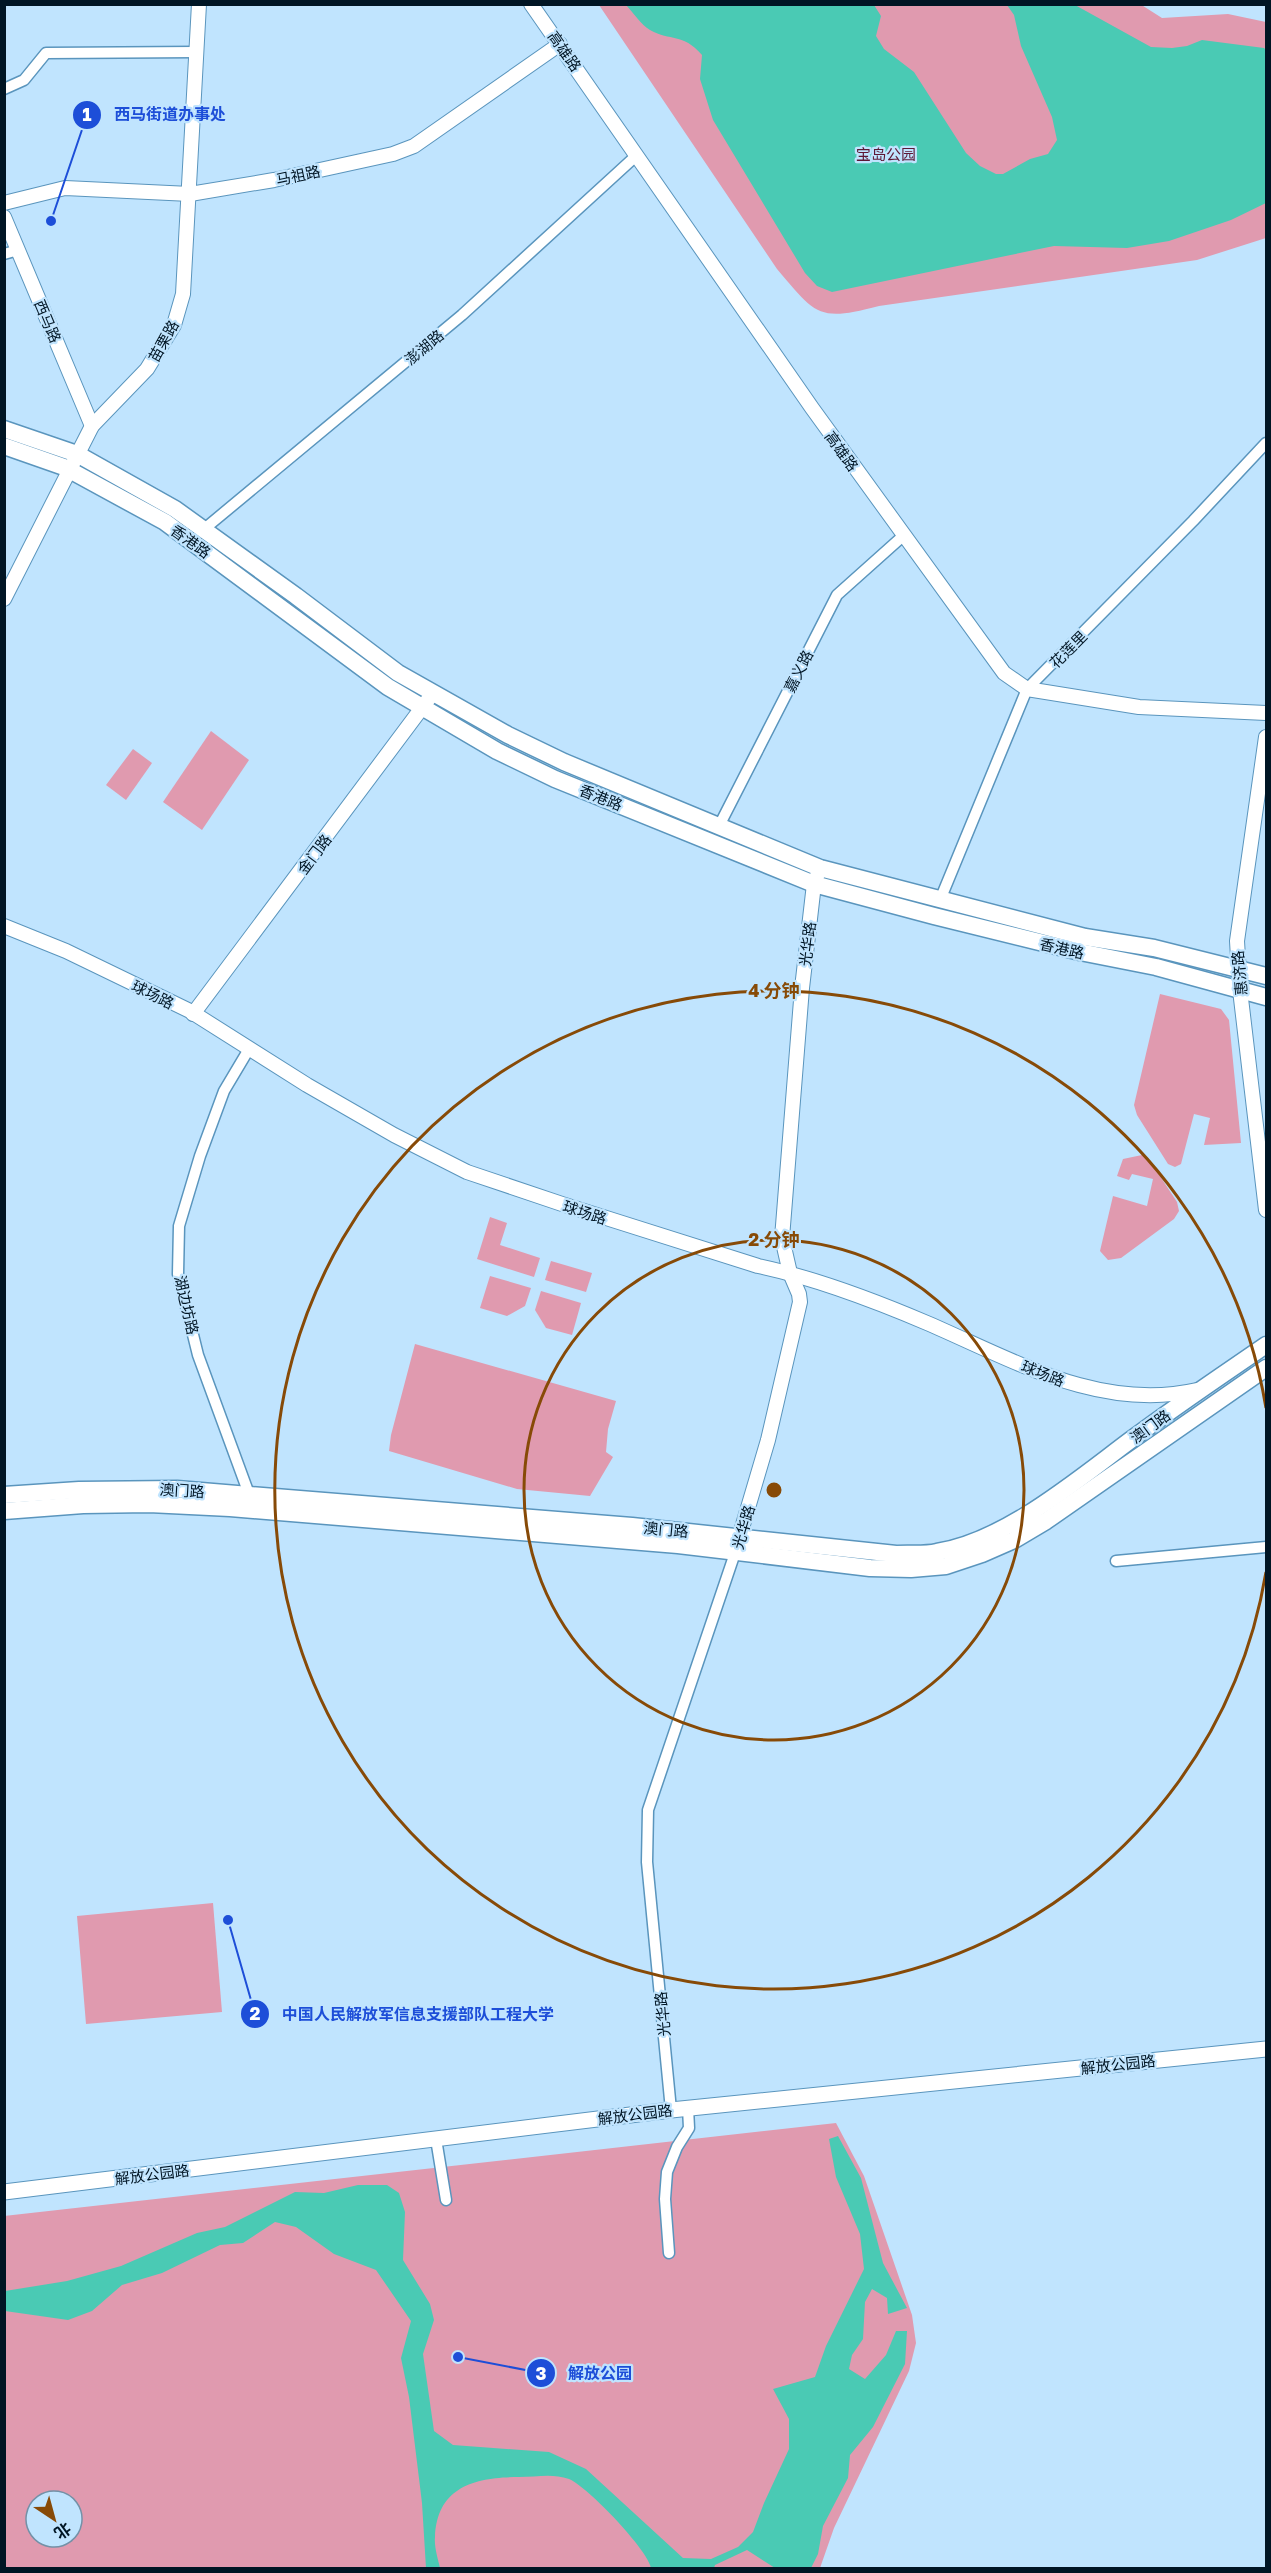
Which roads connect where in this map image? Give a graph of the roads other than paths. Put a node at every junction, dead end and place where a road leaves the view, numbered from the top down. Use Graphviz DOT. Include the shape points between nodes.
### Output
graph roads {
  1 [pos="199,4"];
  2 [pos="531,4"];
  3 [pos="561,44"];
  4 [pos="197,52"];
  5 [pos="4,89"];
  6 [pos="637,155"];
  7 [pos="190,194"];
  8 [pos="4,203"];
  9 [pos="4,217"];
  10 [pos="11,252"];
  11 [pos="92,426"];
  12 [pos="4,429"];
  13 [pos="1266,443"];
  14 [pos="4,446"];
  15 [pos="77,454"];
  16 [pos="69,470"];
  17 [pos="203,530"];
  18 [pos="903,536"];
  19 [pos="6,591"];
  20 [pos="1027,689"];
  21 [pos="433,693"];
  22 [pos="423,708"];
  23 [pos="1266,713"];
  24 [pos="1266,737"];
  25 [pos="719,826"];
  26 [pos="820,868"];
  27 [pos="814,884"];
  28 [pos="940,900"];
  29 [pos="4,926"];
  30 [pos="1238,969"];
  31 [pos="1266,976"];
  32 [pos="1240,990"];
  33 [pos="1266,997"];
  34 [pos="193,1014"];
  35 [pos="249,1049"];
  36 [pos="1266,1210"];
  37 [pos="789,1273"];
  38 [pos="1266,1345"];
  39 [pos="1266,1368"];
  40 [pos="1202,1389"];
  41 [pos="249,1494"];
  42 [pos="4,1495"];
  43 [pos="4,1511"];
  44 [pos="737,1545"];
  45 [pos="1266,1548"];
  46 [pos="1116,1561"];
  47 [pos="1266,2049"];
  48 [pos="688,2108"];
  49 [pos="671,2109"];
  50 [pos="436,2139"];
  51 [pos="4,2192"];
  52 [pos="446,2200"];
  53 [pos="669,2253"];
  1 -- 4 [label="street, 苗栗路"];
  2 -- 3 [label="street, 高雄路"];
  3 -- 6 [label="street, 高雄路"];
  3 -- 7 [label="street, 马祖路" via="414,146 274,180"];
  4 -- 5 [label="street" via="46,53 24,80"];
  4 -- 7 [label="street, 苗栗路"];
  6 -- 17 [label="street, 澎湖路" via="462,315"];
  6 -- 18 [label="street, 高雄路"];
  7 -- 8 [label="street, 马祖路" via="65,188"];
  7 -- 11 [label="street, 苗栗路" via="183,294 174,325 147,369"];
  9 -- 10 [label="street, 西马路"];
  10 -- 11 [label="street, 西马路"];
  11 -- 15 [label="street, 苗栗路"];
  12 -- 15 [label="main road, 香港路"];
  13 -- 20 [label="street, 花莲里"];
  14 -- 16 [label="main road, 香港路"];
  15 -- 16 [label="street, 苗栗路"];
  15 -- 17 [label="main road, 香港路" via="175,509"];
  16 -- 19 [label="street, 苗栗路"];
  16 -- 22 [label="main road, 香港路" via="165,522 388,687"];
  17 -- 21 [label="main road, 香港路" via="398,673"];
  18 -- 20 [label="street, 高雄路" via="1004,673"];
  18 -- 25 [label="street, 嘉义路" via="837,595"];
  20 -- 23 [label="street, 高雄路" via="1139,707"];
  20 -- 28 [label="street, 花莲里"];
  21 -- 22 [label="street, 金门路"];
  21 -- 25 [label="main road, 香港路" via="564,762"];
  22 -- 27 [label="main road, 香港路" via="555,779"];
  22 -- 34 [label="street, 金门路"];
  24 -- 30 [label="street, 惠济路" via="1237,941"];
  25 -- 26 [label="main road, 香港路"];
  26 -- 27 [label="street, 光华路"];
  26 -- 28 [label="main road, 香港路"];
  27 -- 32 [label="main road, 香港路"];
  27 -- 37 [label="street, 光华路" via="782,1238"];
  28 -- 30 [label="main road, 香港路" via="1085,937 1154,948"];
  29 -- 34 [label="street, 球场路" via="66,951"];
  30 -- 31 [label="main road, 香港路"];
  30 -- 32 [label="street, 惠济路"];
  32 -- 33 [label="main road, 香港路"];
  32 -- 36 [label="street, 惠济路"];
  34 -- 35 [label="street, 球场路"];
  35 -- 37 [label="street, 球场路" via="394,1135 467,1172"];
  35 -- 41 [label="street, 湖边坊路" via="224,1091 200,1156 179,1226 178,1274 198,1355"];
  37 -- 40 [label="street, 球场路" via="924,1322 1064,1383 1135,1396"];
  37 -- 44 [label="street, 光华路" via="800,1302 768,1440"];
  38 -- 40 [label="main road, 澳门路"];
  39 -- 44 [label="main road, 澳门路" via="1046,1521 982,1554 946,1566 870,1568"];
  40 -- 44 [label="main road, 澳门路" via="1061,1493 973,1541 937,1552 896,1554"];
  41 -- 42 [label="main road, 澳门路" via="150,1488"];
  41 -- 44 [label="main road, 澳门路" via="632,1526"];
  43 -- 44 [label="main road, 澳门路" via="149,1504 678,1545"];
  44 -- 49 [label="street, 光华路" via="648,1810 647,1862"];
  45 -- 46 [label="street"];
  47 -- 48 [label="main road, 解放公园路"];
  48 -- 49 [label="main road, 解放公园路"];
  48 -- 53 [label="street" via="688,2128 667,2172"];
  49 -- 50 [label="main road, 解放公园路"];
  50 -- 51 [label="main road, 解放公园路"];
  50 -- 52 [label="street"];
}
